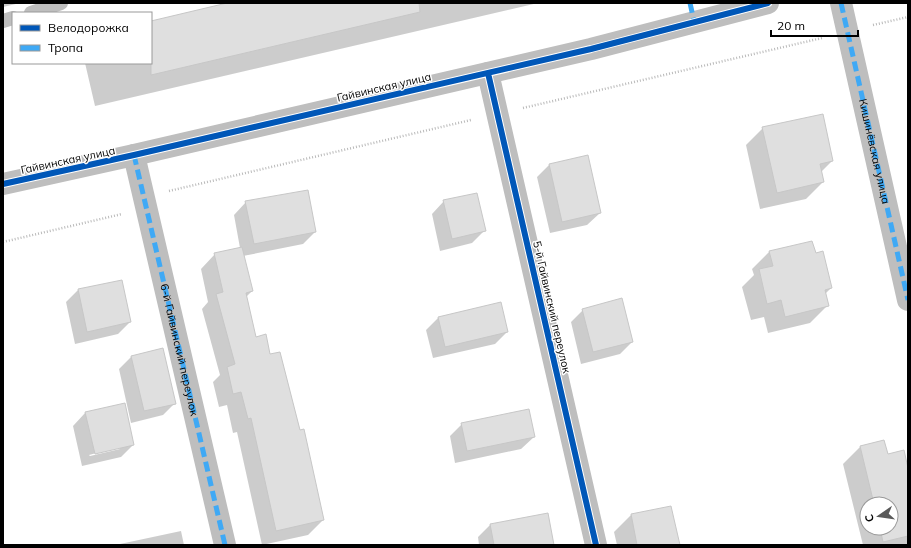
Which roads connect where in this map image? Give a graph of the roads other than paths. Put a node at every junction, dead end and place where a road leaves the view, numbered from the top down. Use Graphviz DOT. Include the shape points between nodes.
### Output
graph roads {
  1 [pos="60,3"];
  2 [pos="768,3"];
  3 [pos="841,3"];
  4 [pos="34,12"];
  5 [pos="692,12"];
  6 [pos="488,73"];
  7 [pos="134,155"];
  8 [pos="3,184"];
  9 [pos="908,300"];
  10 [pos="225,545"];
  11 [pos="596,545"];
  1 -- 4 [label="lane"];
  2 -- 5 [label="street, Гайвинская улица"];
  3 -- 9 [label="street, Кишинёвская улица"];
  5 -- 6 [label="street, Гайвинская улица" via="591,49"];
  6 -- 7 [label="street, Гайвинская улица"];
  6 -- 11 [label="street, 5-й Гайвинский переулок"];
  7 -- 8 [label="street, Гайвинская улица"];
  7 -- 10 [label="street, 6-й Гайвинский переулок"];
}
